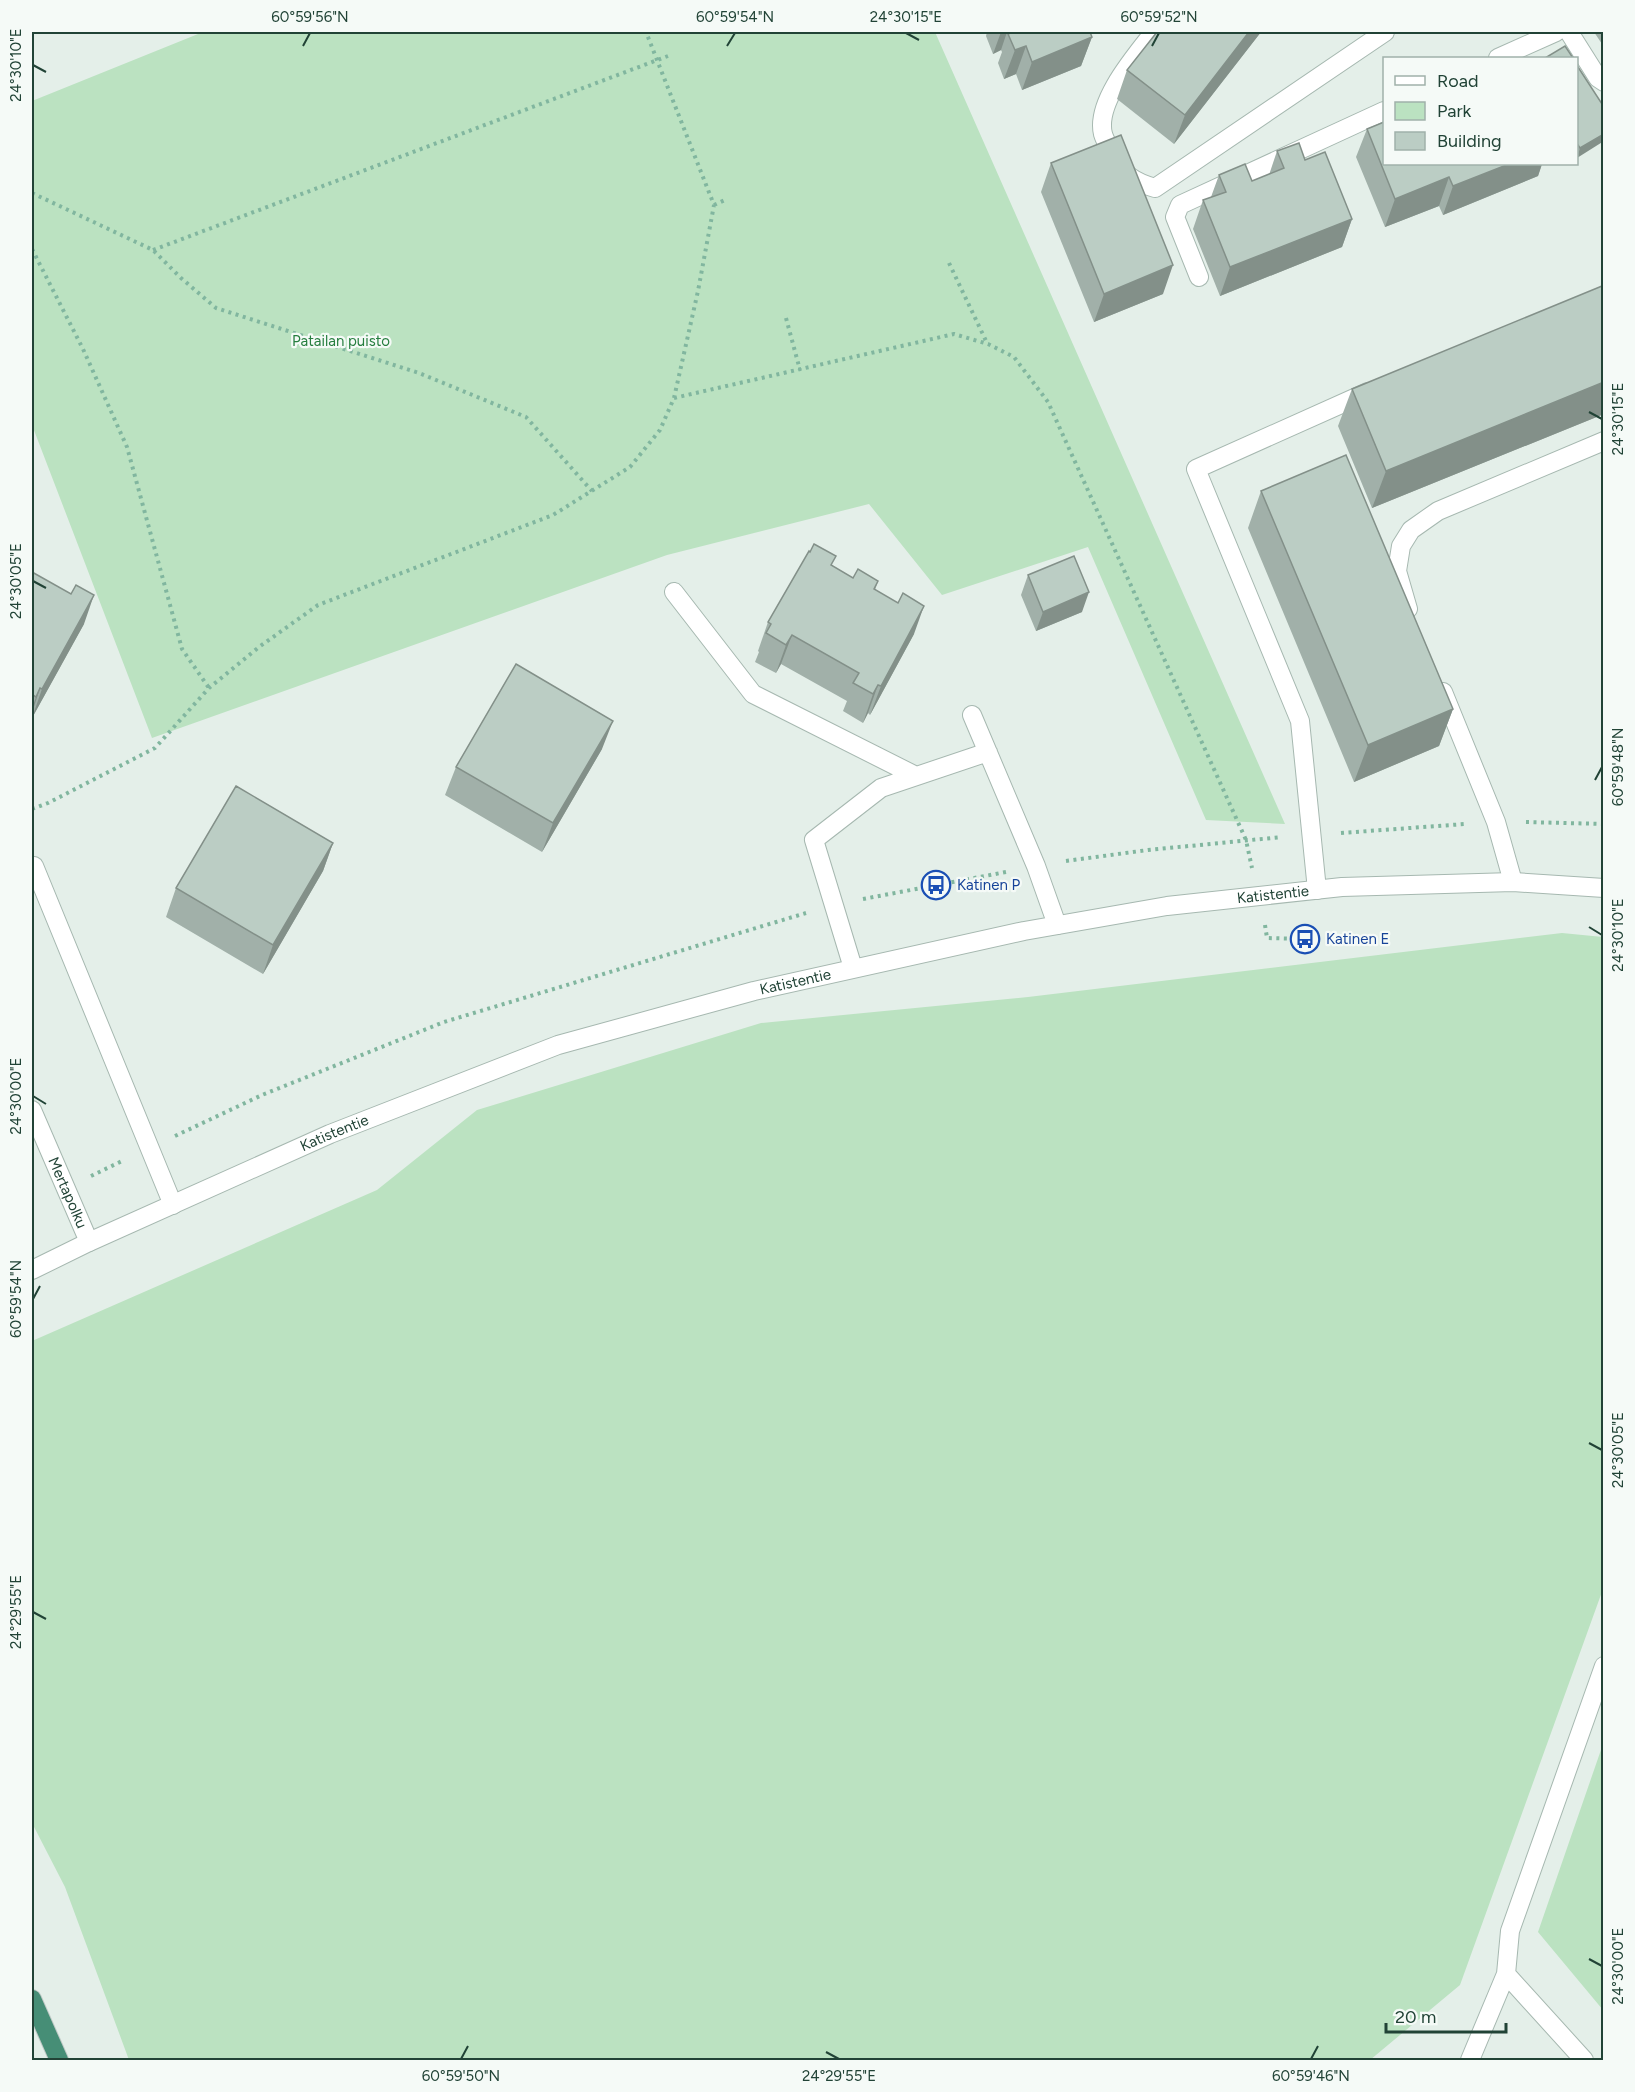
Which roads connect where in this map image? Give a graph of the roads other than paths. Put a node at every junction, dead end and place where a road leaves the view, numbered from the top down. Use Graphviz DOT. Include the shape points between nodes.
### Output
graph roads {
  1 [pos="1154,32"];
  2 [pos="1385,32"];
  3 [pos="1556,32"];
  4 [pos="1569,32"];
  5 [pos="1500,57"];
  6 [pos="1604,82"];
  7 [pos="1383,111"];
  8 [pos="1199,277"];
  9 [pos="1381,386"];
  10 [pos="1604,441"];
  11 [pos="674,592"];
  12 [pos="1417,630"];
  13 [pos="1434,672"];
  14 [pos="972,715"];
  15 [pos="988,752"];
  16 [pos="916,776"];
  17 [pos="34,866"];
  18 [pos="1513,882"];
  19 [pos="1604,888"];
  20 [pos="1317,890"];
  21 [pos="1057,925"];
  22 [pos="853,968"];
  23 [pos="32,1110"];
  24 [pos="173,1204"];
  25 [pos="88,1242"];
  26 [pos="32,1270"];
  27 [pos="1604,1666"];
  28 [pos="1506,1974"];
  29 [pos="32,1999"];
  30 [pos="59,2061"];
  31 [pos="1470,2061"];
  32 [pos="1584,2061"];
  1 -- 2 [label="street" via="1105,104 1102,133 1119,168 1138,183 1155,188"];
  3 -- 5 [label="street"];
  4 -- 6 [label="street"];
  7 -- 8 [label="street" via="1180,205 1175,217"];
  9 -- 20 [label="street" via="1196,469 1300,721"];
  10 -- 12 [label="street" via="1438,512 1411,530 1401,546 1397,571"];
  11 -- 16 [label="street" via="753,694"];
  13 -- 18 [label="street" via="1496,822"];
  14 -- 15 [label="street"];
  15 -- 16 [label="street"];
  15 -- 21 [label="street"];
  16 -- 22 [label="street" via="881,788 814,840"];
  17 -- 24 [label="street"];
  18 -- 19 [label="street, Katistentie"];
  18 -- 20 [label="street, Katistentie"];
  20 -- 21 [label="street, Katistentie" via="1167,906"];
  21 -- 22 [label="street, Katistentie"];
  22 -- 24 [label="street, Katistentie" via="558,1045 330,1134"];
  23 -- 25 [label="street, Mertapolku"];
  24 -- 25 [label="street, Katistentie"];
  25 -- 26 [label="street, Katistentie"];
  27 -- 28 [label="street" via="1510,1930"];
  28 -- 31 [label="street"];
  28 -- 32 [label="street"];
  29 -- 30 [label="highway"];
}
